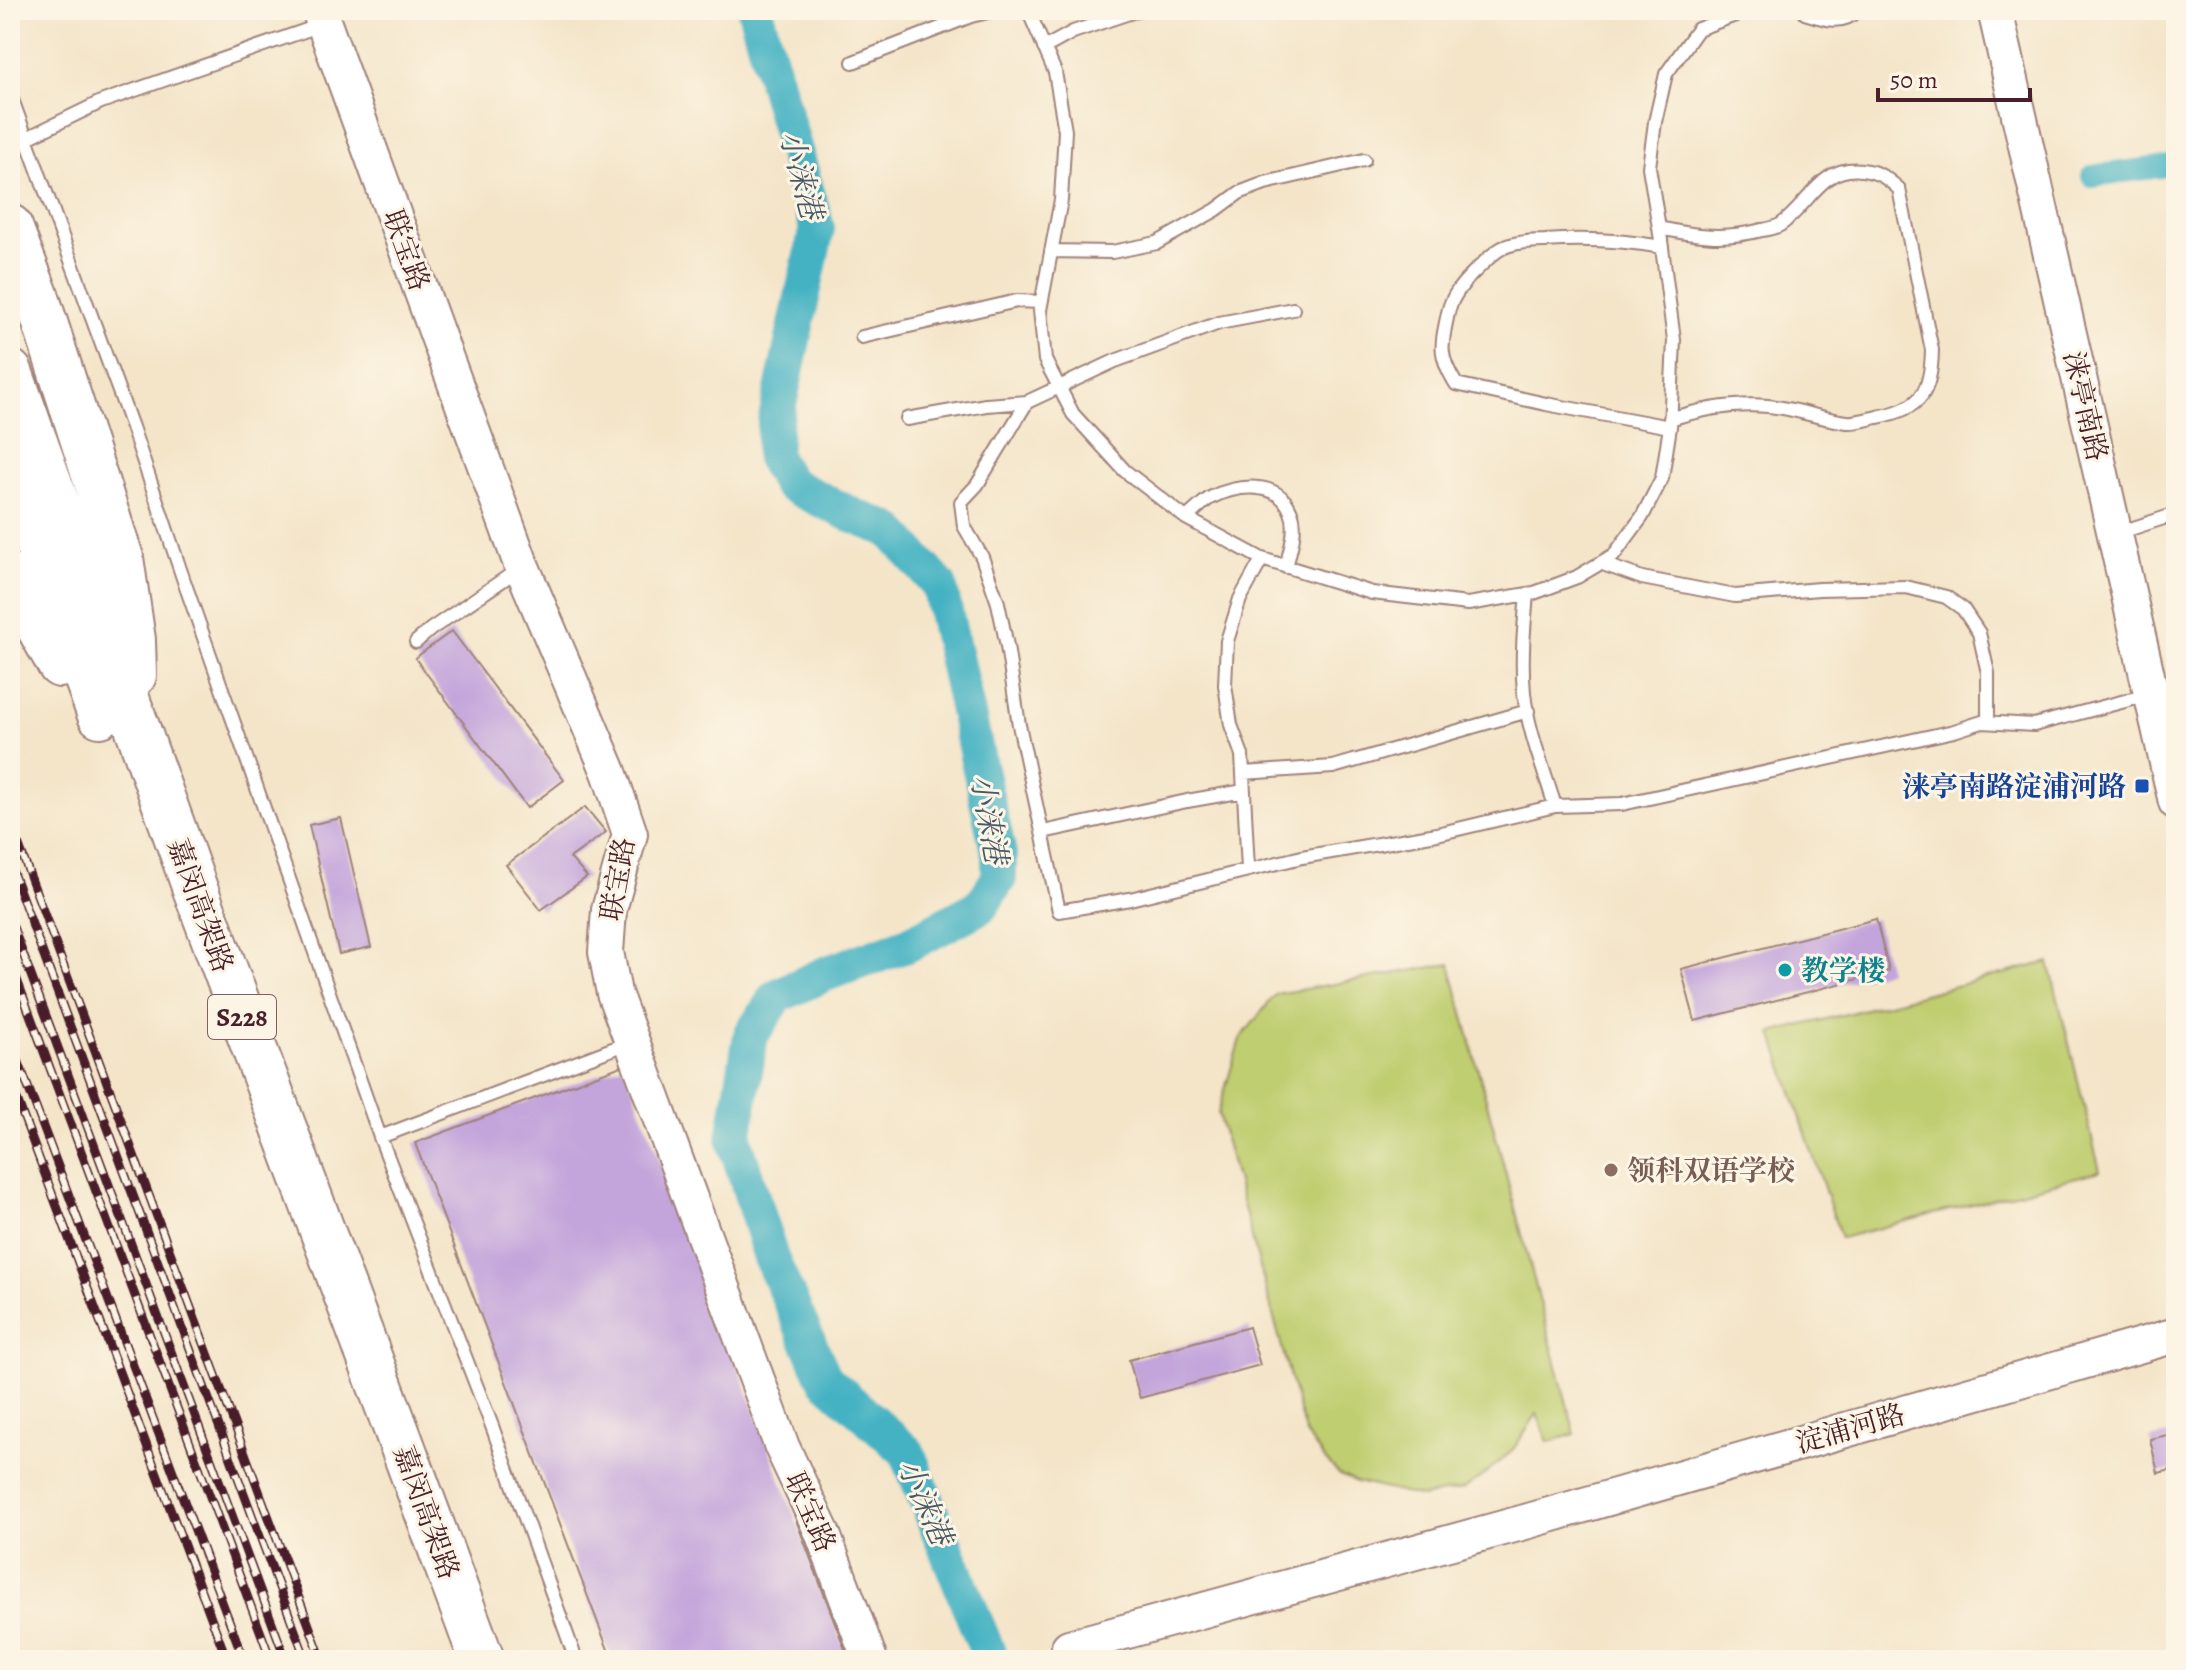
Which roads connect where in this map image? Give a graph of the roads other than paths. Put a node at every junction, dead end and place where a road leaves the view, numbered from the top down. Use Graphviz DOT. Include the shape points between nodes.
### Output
graph roads {
  1 [pos="996,10"];
  2 [pos="1028,10"];
  3 [pos="1138,10"];
  4 [pos="1749,10"];
  5 [pos="1803,10"];
  6 [pos="1858,10"];
  7 [pos="1995,10"];
  8 [pos="1728,13"];
  9 [pos="322,17"];
  10 [pos="1044,48"];
  11 [pos="853,62"];
  12 [pos="10,94"];
  13 [pos="27,138"];
  14 [pos="1364,160"];
  15 [pos="10,227"];
  16 [pos="1659,228"];
  17 [pos="1662,247"];
  18 [pos="1051,251"];
  19 [pos="1041,302"];
  20 [pos="1293,309"];
  21 [pos="862,337"];
  22 [pos="10,372"];
  23 [pos="1058,386"];
  24 [pos="1027,402"];
  25 [pos="907,419"];
  26 [pos="1670,423"];
  27 [pos="10,470"];
  28 [pos="2176,514"];
  29 [pos="1186,518"];
  30 [pos="2115,534"];
  31 [pos="1262,559"];
  32 [pos="1600,563"];
  33 [pos="522,567"];
  34 [pos="1286,567"];
  35 [pos="10,576"];
  36 [pos="1527,594"];
  37 [pos="416,642"];
  38 [pos="2152,695"];
  39 [pos="1528,711"];
  40 [pos="1988,722"];
  41 [pos="122,730"];
  42 [pos="1243,773"];
  43 [pos="1244,791"];
  44 [pos="2176,802"];
  45 [pos="1555,806"];
  46 [pos="1043,832"];
  47 [pos="1248,869"];
  48 [pos="631,1042"];
  49 [pos="380,1137"];
  50 [pos="2176,1335"];
  51 [pos="457,1660"];
  52 [pos="482,1660"];
  53 [pos="576,1660"];
  54 [pos="870,1660"];
  55 [pos="1073,1660"];
  1 -- 11 [label="lane"];
  2 -- 10 [label="lane"];
  3 -- 10 [label="lane"];
  4 -- 8 [label="lane"];
  5 -- 6 [label="lane" via="1831,22"];
  7 -- 30 [label="street, 涞亭南路"];
  8 -- 16 [label="lane" via="1698,29 1666,74 1649,167"];
  9 -- 13 [label="lane" via="101,102"];
  9 -- 33 [label="street, 联宝路"];
  10 -- 18 [label="lane" via="1055,72 1065,131 1061,200"];
  12 -- 13 [label="lane"];
  13 -- 49 [label="lane"];
  14 -- 18 [label="lane" via="1239,193 1157,243 1112,252"];
  15 -- 41 [label="highway" via="121,558 133,640"];
  16 -- 17 [label="lane"];
  16 -- 26 [label="lane" via="1736,237 1779,226 1826,179 1847,169 1885,175 1899,189 1932,350 1927,389 1912,406 1889,415 1849,422 1752,406 1703,409"];
  17 -- 26 [label="lane" via="1674,340"];
  17 -- 26 [label="lane" via="1584,238 1504,247 1450,301 1441,344 1456,384"];
  18 -- 19 [label="lane"];
  19 -- 21 [label="lane" via="1017,301"];
  19 -- 23 [label="lane" via="1045,360"];
  20 -- 23 [label="lane" via="1219,323"];
  22 -- 41 [label="highway, 嘉闵高架路 / S228"];
  23 -- 24 [label="lane"];
  23 -- 29 [label="lane" via="1073,414 1125,471"];
  24 -- 25 [label="lane"];
  24 -- 46 [label="lane" via="961,502 964,526 998,603"];
  26 -- 32 [label="lane" via="1662,478 1642,517 1614,555"];
  27 -- 41 [label="highway, 嘉闵高架路 / S228"];
  28 -- 30 [label="lane"];
  29 -- 31 [label="lane"];
  29 -- 34 [label="lane" via="1208,499 1233,489 1262,487 1283,497 1293,514"];
  30 -- 38 [label="street, 涞亭南路"];
  31 -- 34 [label="lane"];
  31 -- 42 [label="lane" via="1240,599 1227,641 1225,685"];
  32 -- 36 [label="lane"];
  32 -- 40 [label="lane" via="1642,578 1735,596 1906,587 1946,597 1963,609 1979,633 1988,673"];
  33 -- 37 [label="lane"];
  33 -- 48 [label="street, 联宝路" via="630,834 609,910 606,952"];
  34 -- 36 [label="lane" via="1372,593 1468,604"];
  35 -- 41 [label="highway" via="50,650"];
  36 -- 39 [label="lane" via="1522,651"];
  38 -- 40 [label="lane" via="2034,725"];
  38 -- 44 [label="street, 涞亭南路"];
  39 -- 42 [label="lane" via="1333,767"];
  39 -- 45 [label="lane"];
  40 -- 45 [label="lane" via="1622,804"];
  41 -- 51 [label="highway, 嘉闵高架路 / S228"];
  41 -- 52 [label="highway, 嘉闵高架路 / S228" via="199,901"];
  42 -- 43 [label="lane"];
  43 -- 46 [label="lane"];
  43 -- 47 [label="lane"];
  45 -- 47 [label="lane"];
  46 -- 47 [label="lane" via="1059,911"];
  48 -- 49 [label="lane"];
  48 -- 54 [label="street, 联宝路" via="782,1447 822,1532"];
  49 -- 53 [label="lane"];
  50 -- 55 [label="street, 淀浦河路" via="1069,1647"];
}
